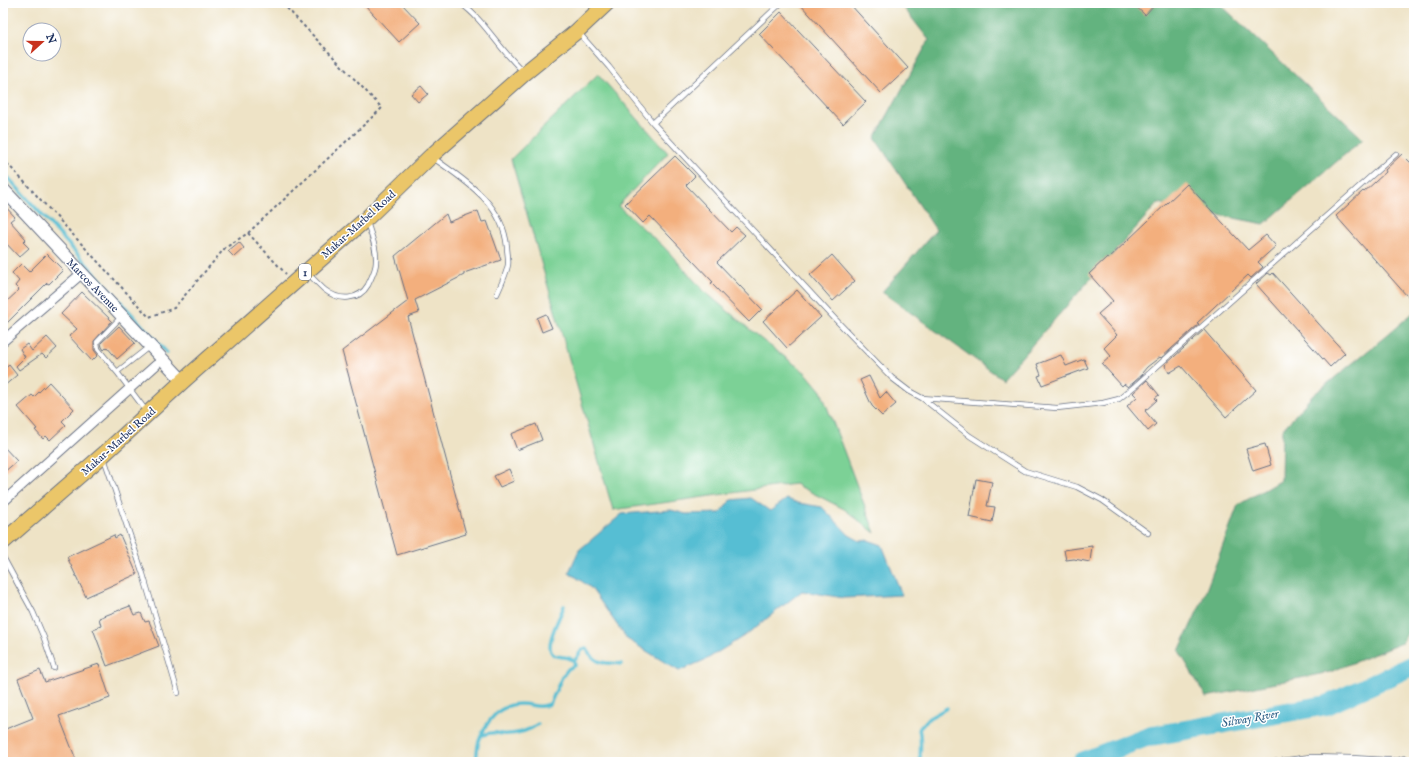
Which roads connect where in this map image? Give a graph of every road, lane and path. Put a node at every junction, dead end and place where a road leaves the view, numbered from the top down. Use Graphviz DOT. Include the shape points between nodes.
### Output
graph roads {
  1 [pos="282,3"];
  2 [pos="460,3"];
  3 [pos="607,3"];
  4 [pos="781,3"];
  5 [pos="577,31"];
  6 [pos="525,74"];
  7 [pos="653,123"];
  8 [pos="1396,154"];
  9 [pos="431,156"];
  10 [pos="3,159"];
  11 [pos="5,196"];
  12 [pos="366,219"];
  13 [pos="248,232"];
  14 [pos="306,271"];
  15 [pos="81,274"];
  16 [pos="294,282"];
  17 [pos="497,294"];
  18 [pos="122,316"];
  19 [pos="3,341"];
  20 [pos="150,346"];
  21 [pos="156,365"];
  22 [pos="117,372"];
  23 [pos="183,381"];
  24 [pos="129,389"];
  25 [pos="922,398"];
  26 [pos="148,413"];
  27 [pos="103,455"];
  28 [pos="3,502"];
  29 [pos="1148,533"];
  30 [pos="3,542"];
  31 [pos="3,557"];
  32 [pos="54,668"];
  33 [pos="178,693"];
  34 [pos="1274,762"];
  35 [pos="1404,762"];
  1 -- 13 [label="path" via="382,108"];
  2 -- 6 [label="lane" via="471,12 511,61"];
  3 -- 5 [label="main road, Makar-Marbel Road / 1"];
  4 -- 7 [label="lane"];
  5 -- 6 [label="main road, Makar-Marbel Road / 1"];
  5 -- 7 [label="lane"];
  6 -- 9 [label="main road, Makar-Marbel Road / 1"];
  7 -- 25 [label="lane" via="892,378 909,392"];
  8 -- 25 [label="lane" via="1119,399 1057,408"];
  9 -- 12 [label="main road, Makar-Marbel Road / 1"];
  9 -- 17 [label="lane" via="474,188 487,201 498,218 506,238 508,264"];
  10 -- 13 [label="path" via="149,317 174,308 225,248"];
  11 -- 15 [label="street, Marcos Avenue"];
  12 -- 14 [label="main road, Makar-Marbel Road / 1"];
  12 -- 14 [label="lane" via="375,249 376,263 365,291 353,298 340,298 326,291"];
  13 -- 16 [label="path"];
  14 -- 16 [label="main road, Makar-Marbel Road / 1"];
  15 -- 18 [label="street, Marcos Avenue"];
  15 -- 19 [label="street"];
  16 -- 23 [label="main road, Makar-Marbel Road / 1"];
  18 -- 20 [label="street, Marcos Avenue"];
  18 -- 22 [label="lane" via="97,342 98,349"];
  20 -- 22 [label="lane"];
  20 -- 23 [label="street, Marcos Avenue"];
  21 -- 24 [label="street"];
  22 -- 24 [label="lane"];
  23 -- 26 [label="main road, Makar-Marbel Road / 1"];
  24 -- 26 [label="lane"];
  24 -- 28 [label="street"];
  25 -- 29 [label="lane" via="970,436 1026,471 1077,487 1102,500"];
  26 -- 27 [label="main road, Makar-Marbel Road / 1"];
  27 -- 30 [label="main road, Makar-Marbel Road / 1"];
  27 -- 33 [label="lane" via="143,574"];
  31 -- 32 [label="lane" via="33,612"];
  34 -- 35 [label="lane" via="1310,757"];
}
